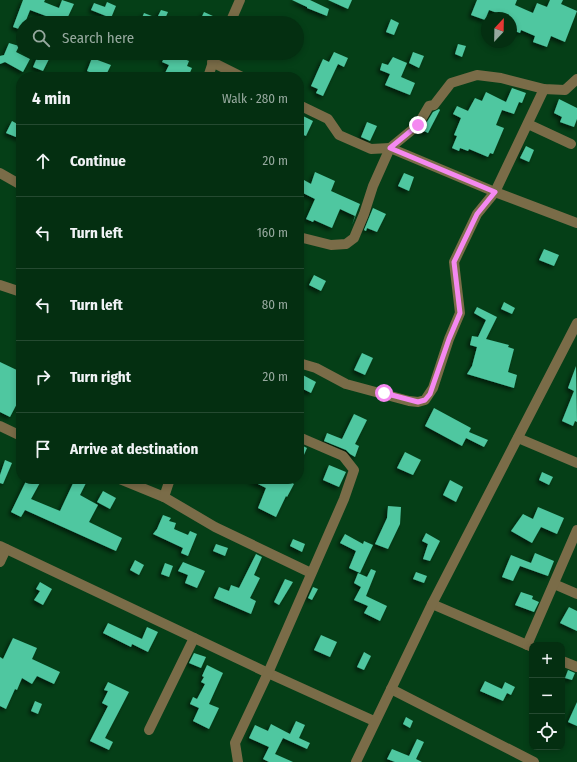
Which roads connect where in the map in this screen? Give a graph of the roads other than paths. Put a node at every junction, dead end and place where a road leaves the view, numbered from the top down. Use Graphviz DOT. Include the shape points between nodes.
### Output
graph roads {
  1 [pos="240,0"];
  2 [pos="233,16"];
  3 [pos="213,60"];
  4 [pos="217,60"];
  5 [pos="210,72"];
  6 [pos="235,72"];
  7 [pos="577,79"];
  8 [pos="544,89"];
  9 [pos="304,107"];
  10 [pos="528,124"];
  11 [pos="571,144"];
  12 [pos="390,148"];
  13 [pos="0,173"];
  14 [pos="16,183"];
  15 [pos="495,192"];
  16 [pos="577,223"];
  17 [pos="304,238"];
  18 [pos="0,284"];
  19 [pos="16,290"];
  20 [pos="577,323"];
  21 [pos="304,364"];
  22 [pos="0,426"];
  23 [pos="16,434"];
  24 [pos="518,438"];
  25 [pos="304,439"];
  26 [pos="577,463"];
  27 [pos="132,484"];
  28 [pos="168,484"];
  29 [pos="164,497"];
  30 [pos="577,530"];
  31 [pos="3,547"];
  32 [pos="0,562"];
  33 [pos="311,573"];
  34 [pos="554,584"];
  35 [pos="577,594"];
  36 [pos="432,604"];
  37 [pos="194,638"];
  38 [pos="532,642"];
  39 [pos="529,646"];
  40 [pos="565,662"];
  41 [pos="577,667"];
  42 [pos="268,673"];
  43 [pos="390,689"];
  44 [pos="374,722"];
  45 [pos="149,730"];
  46 [pos="238,762"];
  47 [pos="356,762"];
  48 [pos="534,762"];
  1 -- 2 [label="street"];
  3 -- 5 [label="street"];
  4 -- 6 [label="street"];
  7 -- 8 [label="street" via="566,90"];
  8 -- 10 [label="street"];
  8 -- 12 [label="street" via="477,75 451,83 434,105 429,106 418,125"];
  9 -- 12 [label="street" via="328,119 339,135 371,149"];
  10 -- 11 [label="street"];
  10 -- 15 [label="street"];
  12 -- 15 [label="street"];
  12 -- 17 [label="street" via="354,238 346,244 331,245"];
  13 -- 14 [label="street"];
  15 -- 16 [label="street"];
  15 -- 21 [label="street" via="477,214 454,262 460,313 433,388 425,400 409,401 346,384"];
  18 -- 19 [label="street"];
  20 -- 24 [label="street"];
  22 -- 23 [label="street"];
  24 -- 26 [label="street"];
  24 -- 36 [label="street"];
  25 -- 33 [label="street" via="343,456 354,470"];
  27 -- 29 [label="street"];
  28 -- 29 [label="street"];
  29 -- 33 [label="street" via="215,527"];
  30 -- 34 [label="street"];
  31 -- 32 [label="street"];
  31 -- 37 [label="street"];
  33 -- 42 [label="street"];
  34 -- 35 [label="street"];
  34 -- 38 [label="street"];
  36 -- 39 [label="street"];
  36 -- 43 [label="street"];
  37 -- 42 [label="street"];
  37 -- 45 [label="street"];
  40 -- 41 [label="street"];
  42 -- 44 [label="street"];
  42 -- 46 [label="street" via="235,743"];
  43 -- 44 [label="street"];
  43 -- 48 [label="street"];
  44 -- 47 [label="street"];
}
